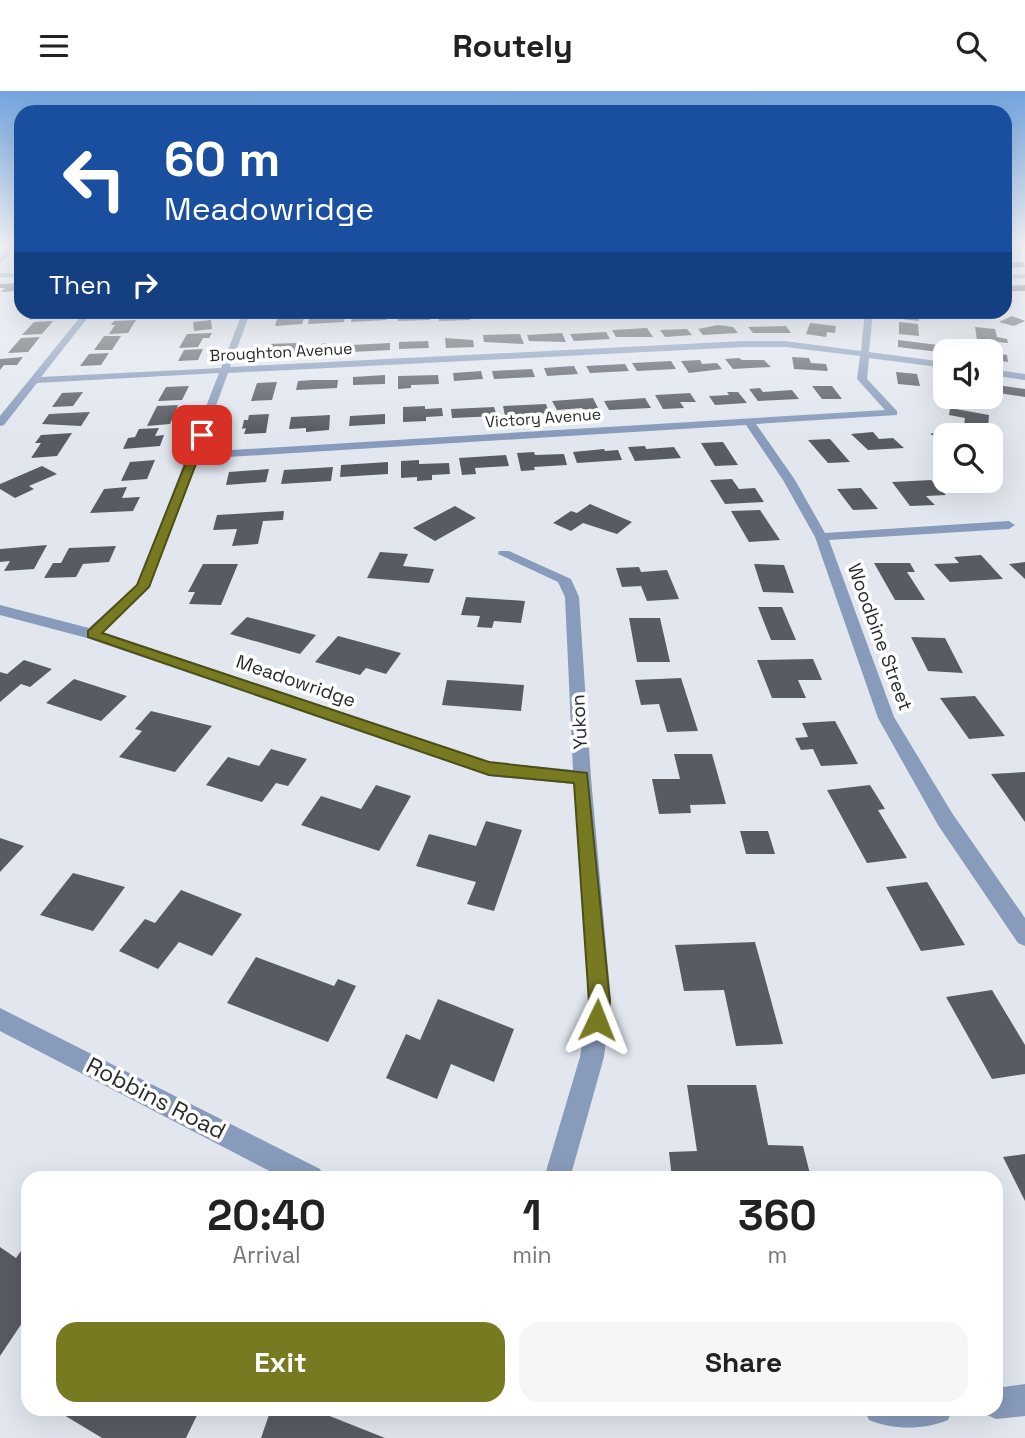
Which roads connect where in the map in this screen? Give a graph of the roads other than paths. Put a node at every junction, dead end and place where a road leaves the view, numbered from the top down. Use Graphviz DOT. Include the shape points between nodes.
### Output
graph roads {
  1 [pos="83,319"];
  2 [pos="244,319"];
  3 [pos="868,319"];
  4 [pos="863,353"];
  5 [pos="933,363"];
  6 [pos="225,371"];
  7 [pos="1003,374"];
  8 [pos="1025,377"];
  9 [pos="36,380"];
  10 [pos="748,421"];
  11 [pos="0,423"];
  12 [pos="194,456"];
  13 [pos="1009,525"];
  14 [pos="821,537"];
  15 [pos="504,554"];
  16 [pos="0,610"];
  17 [pos="92,634"];
  18 [pos="582,778"];
  19 [pos="1025,936"];
  20 [pos="0,1019"];
  21 [pos="298,1171"];
  22 [pos="559,1171"];
  23 [pos="1025,1400"];
  24 [pos="1003,1402"];
  1 -- 9 [label="street"];
  2 -- 6 [label="street"];
  3 -- 4 [label="street"];
  4 -- 5 [label="street, Broughton Avenue"];
  4 -- 6 [label="street, Broughton Avenue" via="744,344"];
  4 -- 10 [label="street, Victory Avenue" via="862,379 893,413"];
  6 -- 9 [label="street, Broughton Avenue"];
  6 -- 12 [label="street"];
  7 -- 8 [label="street"];
  9 -- 11 [label="street"];
  10 -- 12 [label="street, Victory Avenue"];
  10 -- 14 [label="street, Woodbine Street"];
  12 -- 17 [label="street" via="143,587"];
  13 -- 14 [label="street"];
  14 -- 19 [label="street, Woodbine Street" via="886,718 945,819"];
  15 -- 18 [label="street, Yukon" via="564,579 572,597"];
  16 -- 17 [label="street, Meadowridge"];
  17 -- 18 [label="street, Meadowridge" via="489,769"];
  18 -- 22 [label="street, Yukon" via="600,1002 592,1057"];
  20 -- 21 [label="street, Robbins Road"];
  23 -- 24 [label="street"];
}
